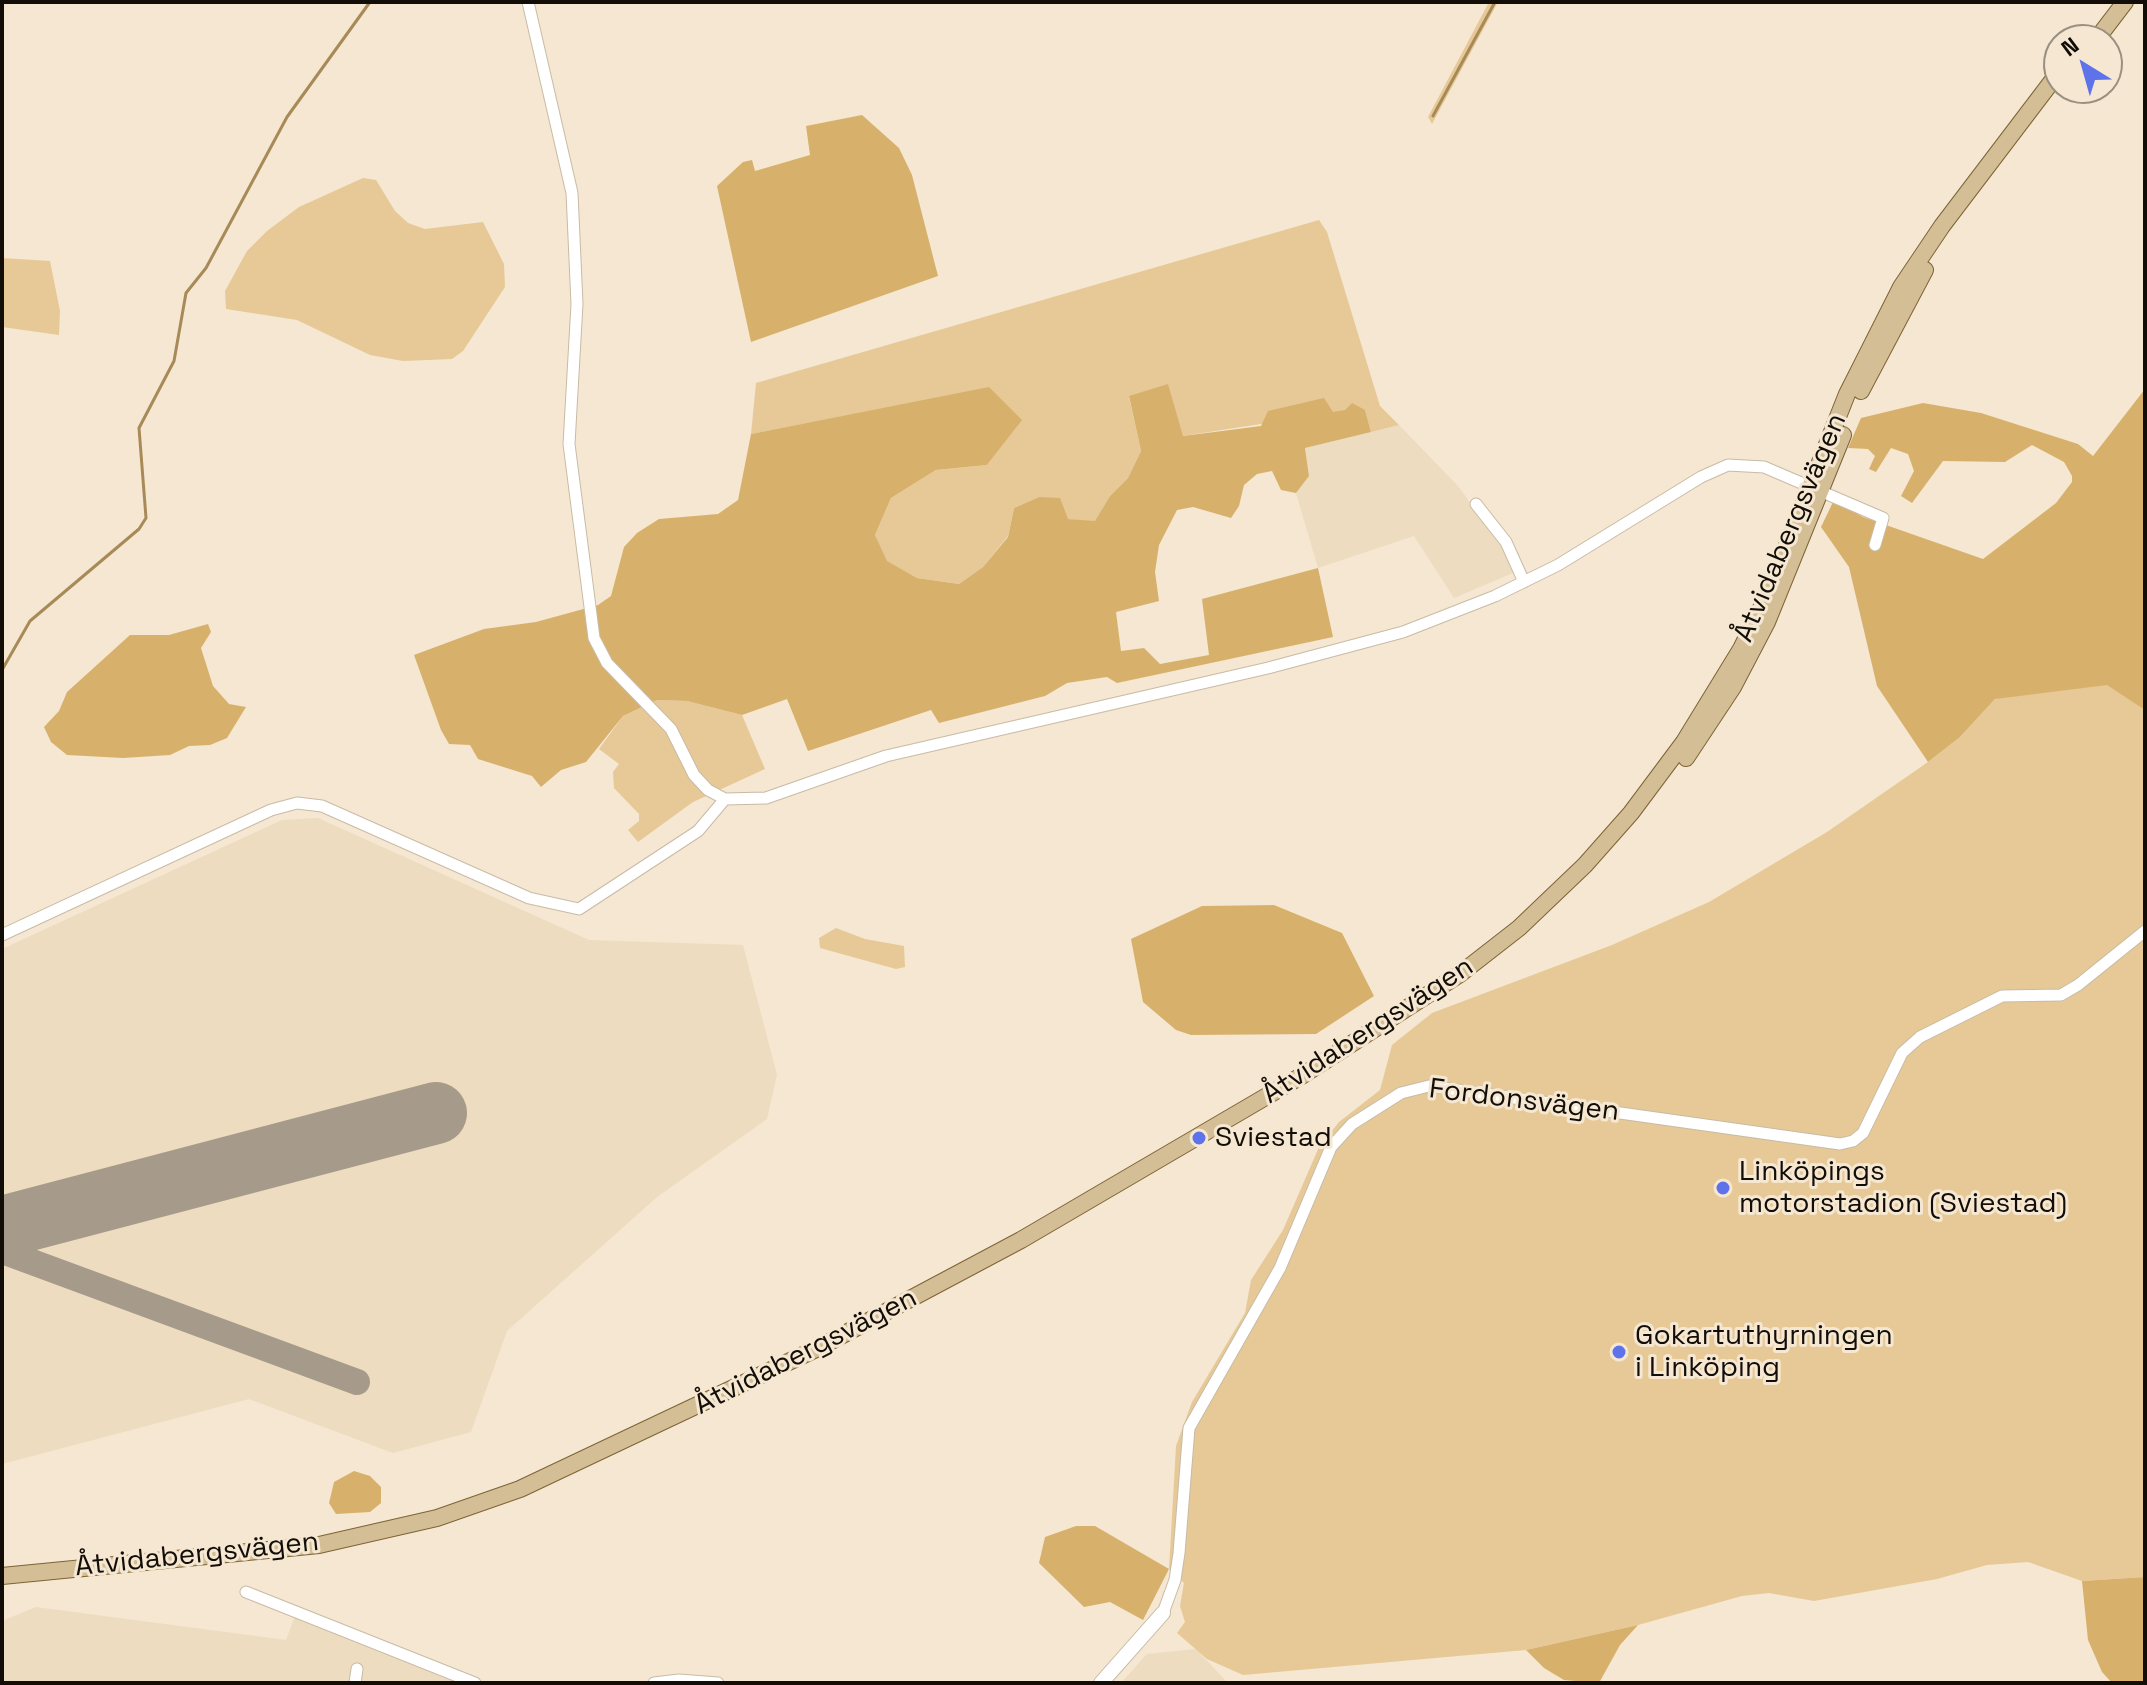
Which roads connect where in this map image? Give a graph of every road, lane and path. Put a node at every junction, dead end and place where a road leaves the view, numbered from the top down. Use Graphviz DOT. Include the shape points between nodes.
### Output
graph roads {
  1 [pos="528,2"];
  2 [pos="2113,2"];
  3 [pos="2125,2"];
  4 [pos="2096,24"];
  5 [pos="2108,24"];
  6 [pos="2043,93"];
  7 [pos="2046,104"];
  8 [pos="1815,490"];
  9 [pos="1476,504"];
  10 [pos="1875,545"];
  11 [pos="1524,582"];
  12 [pos="725,799"];
  13 [pos="2145,931"];
  14 [pos="2,935"];
  15 [pos="2,1576"];
  16 [pos="2,1585"];
  17 [pos="246,1592"];
  18 [pos="1163,1613"];
  19 [pos="357,1669"];
  20 [pos="355,1683"];
  21 [pos="475,1683"];
  22 [pos="654,1683"];
  23 [pos="718,1683"];
  24 [pos="1101,1683"];
  1 -- 12 [label="street" via="572,193 577,304 569,444 594,638 607,663 671,729 694,775"];
  2 -- 4 [label="main road"];
  3 -- 5 [label="main road"];
  6 -- 8 [label="main road, Åtvidabergsvägen" via="1901,287 1860,366"];
  7 -- 8 [label="main road, Åtvidabergsvägen" via="1943,241 1911,293"];
  8 -- 10 [label="street" via="1883,518"];
  8 -- 11 [label="street" via="1752,465 1714,469 1600,542"];
  8 -- 15 [label="main road, Åtvidabergsvägen" via="1723,681 1670,762 1608,839 1552,897 1460,974 1264,1099 884,1313 703,1405 520,1489 437,1518 319,1545"];
  8 -- 16 [label="main road, Åtvidabergsvägen" via="1777,601 1733,687 1671,779 1590,872 1524,935 1465,981 1203,1146 822,1356 523,1498 397,1538 321,1553"];
  9 -- 11 [label="street" via="1506,542"];
  11 -- 12 [label="street" via="1369,643 886,756 766,798"];
  12 -- 14 [label="street" via="698,831 579,909 529,898 322,806 297,803 271,810"];
  13 -- 18 [label="street, Fordonsvägen" via="2061,995 2002,996 1920,1037 1902,1053 1863,1133 1853,1141 1840,1144 1429,1086 1401,1093 1352,1124 1331,1147 1280,1268 1189,1428 1179,1553"];
  17 -- 21 [label="street"];
  18 -- 24 [label="street, Fordonsvägen"];
  19 -- 20 [label="street"];
  22 -- 23 [label="street"];
}
